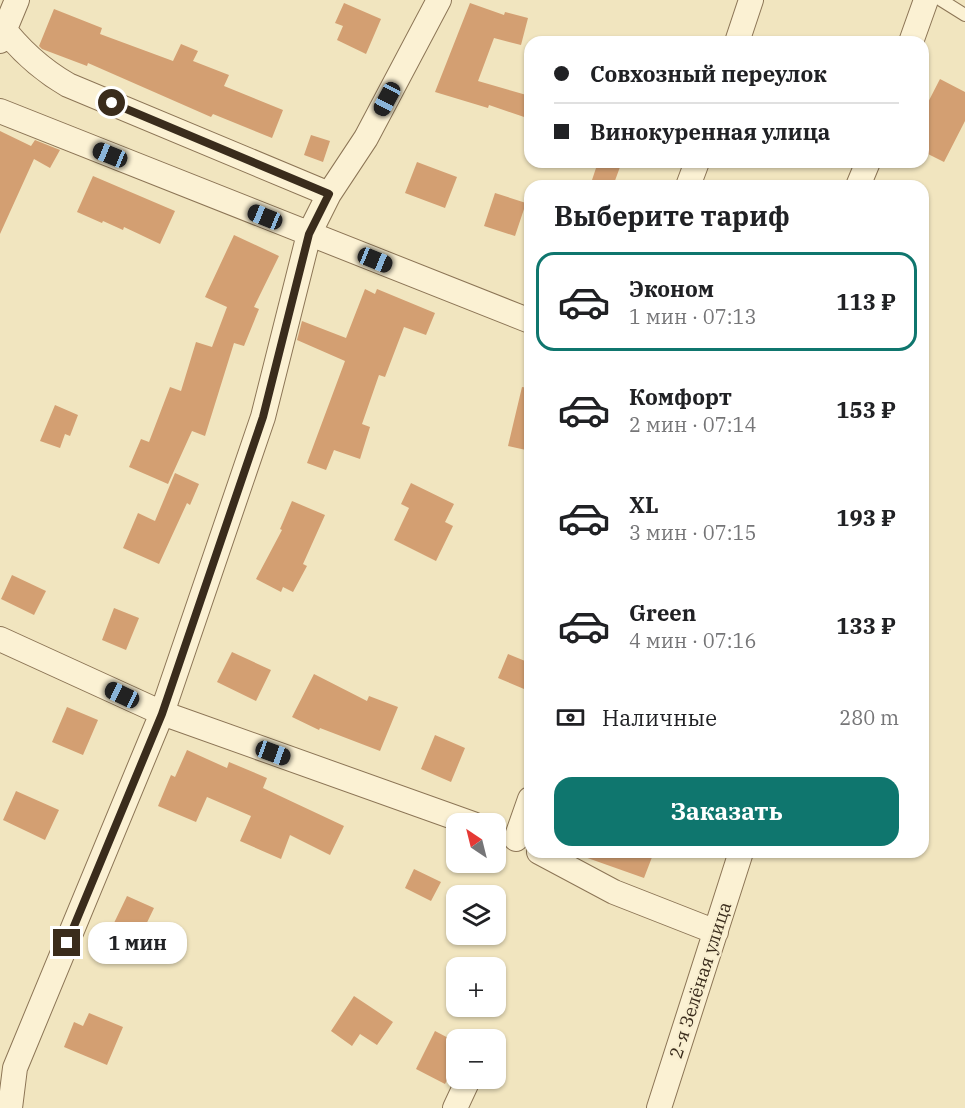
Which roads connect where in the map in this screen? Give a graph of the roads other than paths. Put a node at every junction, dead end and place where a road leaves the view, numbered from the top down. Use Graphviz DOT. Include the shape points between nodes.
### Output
graph roads {
  1 [pos="17,0"];
  2 [pos="439,0"];
  3 [pos="751,0"];
  4 [pos="926,0"];
  5 [pos="941,0"];
  6 [pos="965,15"];
  7 [pos="1,32"];
  8 [pos="739,36"];
  9 [pos="913,36"];
  10 [pos="0,111"];
  11 [pos="329,194"];
  12 [pos="309,234"];
  13 [pos="524,319"];
  14 [pos="0,639"];
  15 [pos="162,714"];
  16 [pos="446,814"];
  17 [pos="524,814"];
  18 [pos="514,839"];
  19 [pos="551,858"];
  20 [pos="739,858"];
  21 [pos="716,932"];
  22 [pos="464,1089"];
  23 [pos="10,1108"];
  24 [pos="455,1108"];
  25 [pos="658,1108"];
  1 -- 7 [label="street"];
  2 -- 11 [label="street" via="366,138"];
  3 -- 8 [label="street"];
  4 -- 9 [label="street"];
  5 -- 6 [label="lane"];
  7 -- 11 [label="street" via="68,85"];
  10 -- 12 [label="street"];
  11 -- 12 [label="street"];
  12 -- 13 [label="street"];
  12 -- 15 [label="street" via="263,417"];
  14 -- 15 [label="street"];
  15 -- 16 [label="street"];
  15 -- 23 [label="street" via="15,1068"];
  17 -- 18 [label="street"];
  19 -- 21 [label="street" via="614,892"];
  20 -- 21 [label="street, 2-я Зелёная улица"];
  21 -- 25 [label="street, 2-я Зелёная улица"];
  22 -- 24 [label="street"];
}
